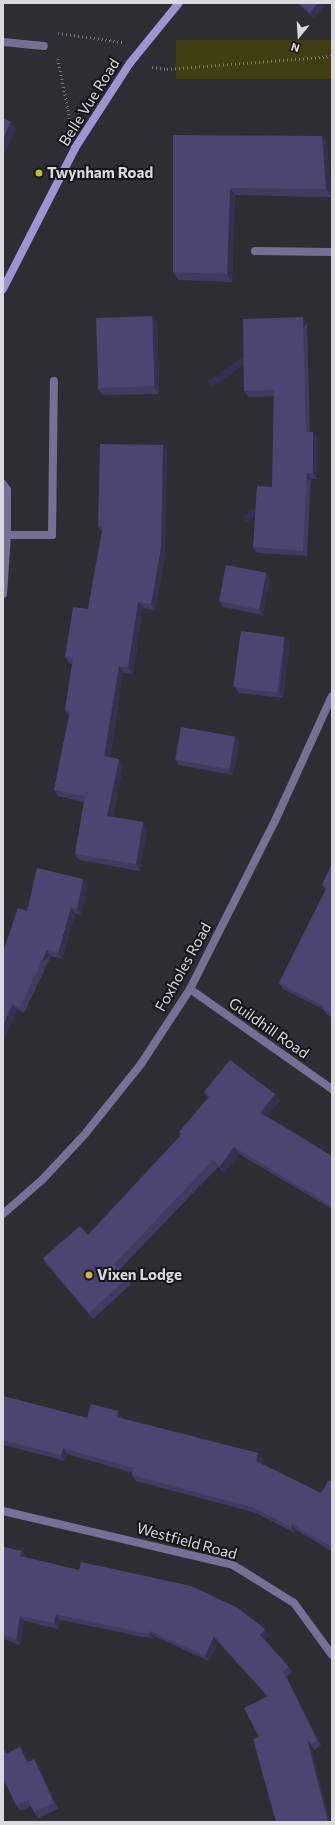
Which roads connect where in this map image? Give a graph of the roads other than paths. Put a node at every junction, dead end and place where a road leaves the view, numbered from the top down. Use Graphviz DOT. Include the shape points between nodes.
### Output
graph roads {
  1 [pos="179,3"];
  2 [pos="3,42"];
  3 [pos="44,46"];
  4 [pos="255,251"];
  5 [pos="332,252"];
  6 [pos="3,289"];
  7 [pos="54,381"];
  8 [pos="3,484"];
  9 [pos="7,535"];
  10 [pos="3,594"];
  11 [pos="332,696"];
  12 [pos="190,988"];
  13 [pos="332,1089"];
  14 [pos="3,1214"];
  15 [pos="3,1511"];
  16 [pos="332,1655"];
  1 -- 6 [label="main road, Belle Vue Road" via="130,63 75,148"];
  2 -- 3 [label="street"];
  4 -- 5 [label="street"];
  7 -- 9 [label="street" via="52,535"];
  8 -- 9 [label="street" via="7,490"];
  9 -- 10 [label="street"];
  11 -- 12 [label="street, Foxholes Road" via="275,820"];
  12 -- 13 [label="street, Guildhill Road"];
  12 -- 14 [label="street, Foxholes Road" via="141,1064 85,1134 42,1180"];
  15 -- 16 [label="street, Westfield Road" via="232,1565 294,1603"];
}
